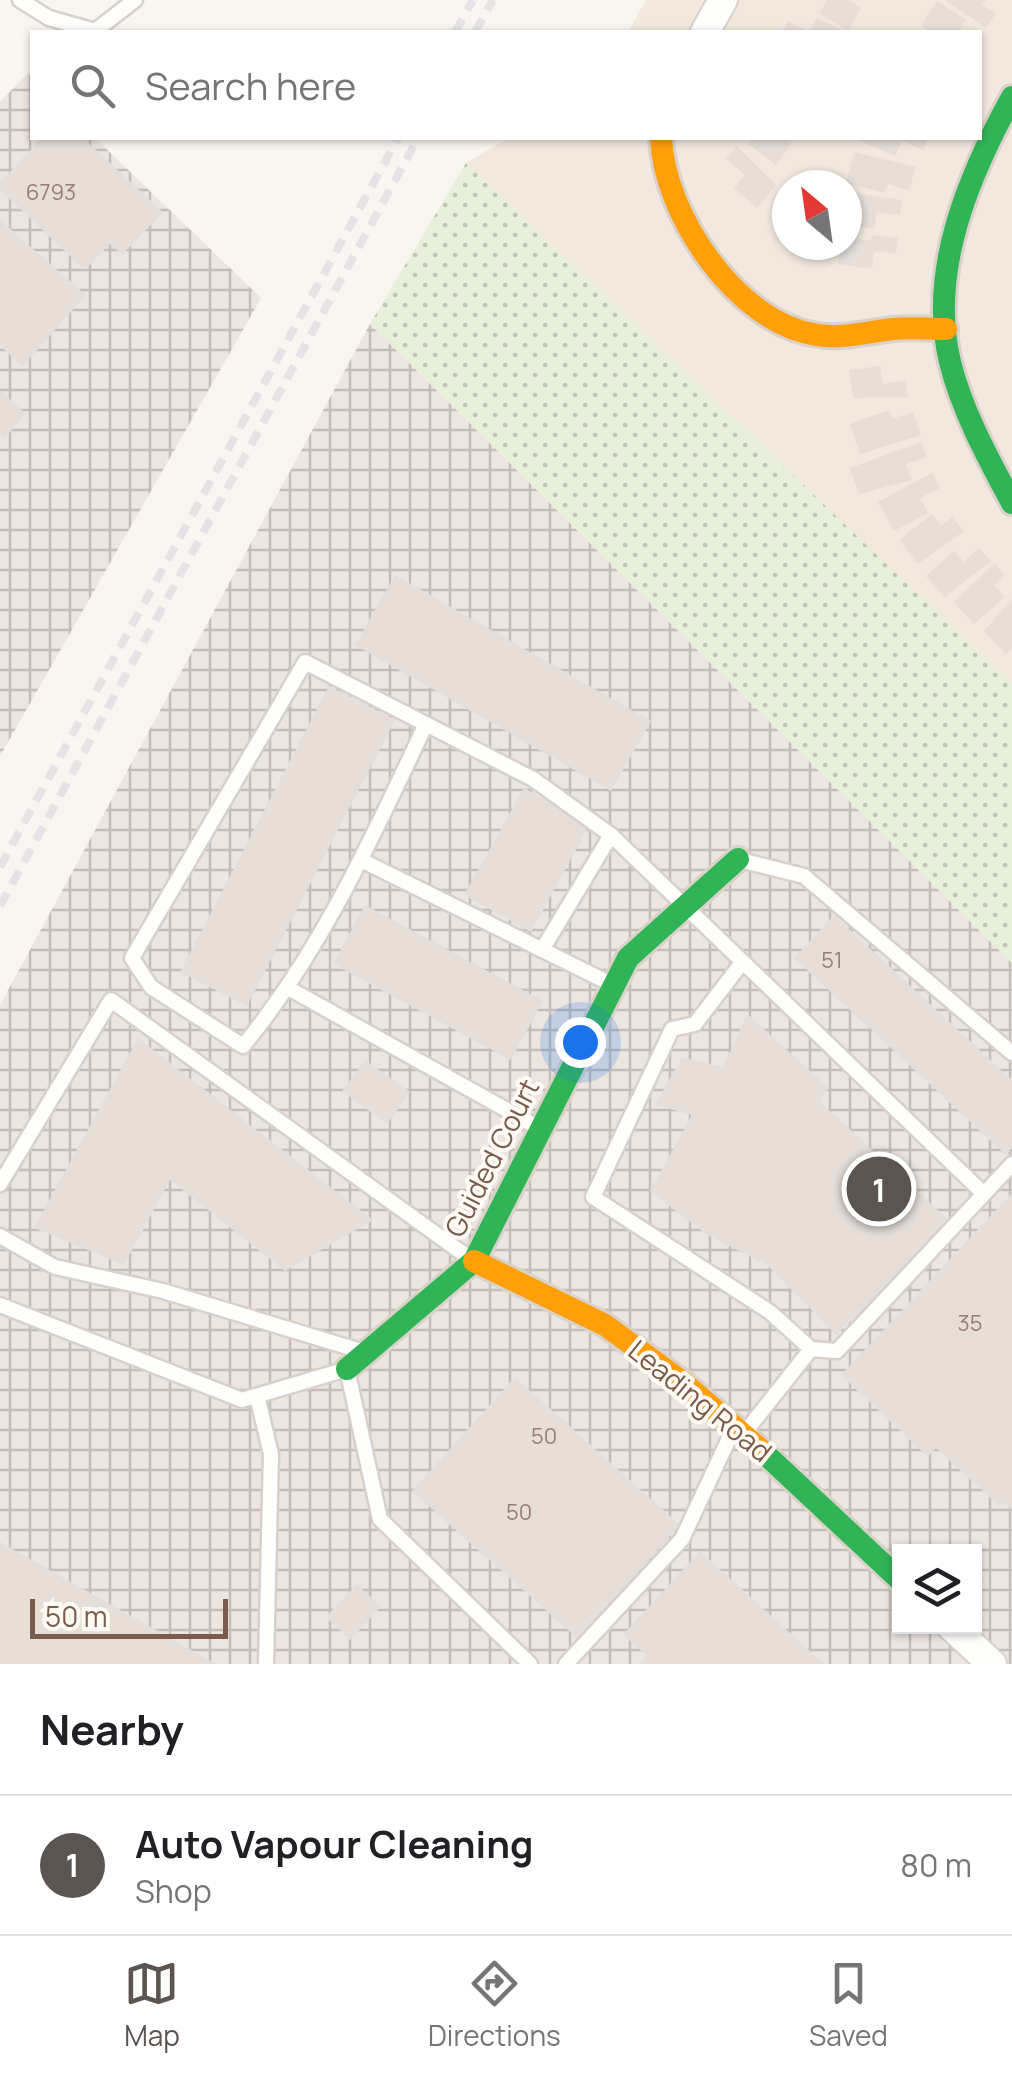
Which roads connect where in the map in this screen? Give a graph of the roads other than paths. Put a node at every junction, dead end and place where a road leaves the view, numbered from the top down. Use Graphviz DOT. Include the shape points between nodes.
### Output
graph roads {
  1 [pos="20,0"];
  2 [pos="135,0"];
  3 [pos="723,0"];
  4 [pos="91,30"];
  5 [pos="96,30"];
  6 [pos="706,30"];
  7 [pos="1012,97"];
  8 [pos="661,140"];
  9 [pos="946,329"];
  10 [pos="1012,503"];
  11 [pos="426,724"];
  12 [pos="611,835"];
  13 [pos="738,859"];
  14 [pos="361,860"];
  15 [pos="683,908"];
  16 [pos="542,950"];
  17 [pos="741,964"];
  18 [pos="614,986"];
  19 [pos="290,989"];
  20 [pos="1012,1053"];
  21 [pos="540,1128"];
  22 [pos="1012,1164"];
  23 [pos="0,1184"];
  24 [pos="984,1194"];
  25 [pos="0,1236"];
  26 [pos="474,1261"];
  27 [pos="0,1306"];
  28 [pos="811,1349"];
  29 [pos="366,1352"];
  30 [pos="347,1369"];
  31 [pos="257,1396"];
  32 [pos="741,1428"];
  33 [pos="892,1572"];
  34 [pos="960,1634"];
  35 [pos="266,1664"];
  36 [pos="530,1664"];
  37 [pos="566,1664"];
  38 [pos="992,1664"];
  1 -- 4 [label="lane" via="49,18"];
  2 -- 5 [label="lane"];
  3 -- 6 [label="street"];
  7 -- 9 [label="street" via="961,204"];
  8 -- 9 [label="street" via="678,215 741,291 781,323 838,337"];
  9 -- 10 [label="street" via="949,359 983,449"];
  11 -- 12 [label="lane" via="533,778"];
  11 -- 14 [label="lane"];
  11 -- 19 [label="lane" via="305,662 132,958 152,987 243,1046"];
  12 -- 15 [label="lane"];
  12 -- 16 [label="lane"];
  13 -- 15 [label="street, Guided Court"];
  13 -- 20 [label="lane" via="804,876"];
  14 -- 16 [label="lane"];
  14 -- 19 [label="lane"];
  15 -- 17 [label="lane"];
  15 -- 18 [label="street, Guided Court" via="628,958"];
  16 -- 18 [label="lane"];
  17 -- 24 [label="lane"];
  17 -- 28 [label="lane" via="696,1024 672,1029 593,1196 770,1312"];
  18 -- 21 [label="street, Guided Court"];
  19 -- 21 [label="lane"];
  21 -- 26 [label="street, Guided Court"];
  22 -- 24 [label="lane"];
  23 -- 26 [label="lane" via="111,1000"];
  24 -- 28 [label="lane" via="837,1351"];
  25 -- 29 [label="lane" via="56,1267 163,1291"];
  26 -- 29 [label="street, Guided Court"];
  26 -- 32 [label="street, Leading Road" via="602,1324"];
  27 -- 31 [label="lane" via="242,1400"];
  28 -- 32 [label="lane"];
  29 -- 30 [label="street, Guided Court"];
  30 -- 31 [label="lane"];
  30 -- 36 [label="lane" via="380,1519"];
  31 -- 35 [label="lane" via="272,1454"];
  32 -- 33 [label="street, Leading Road"];
  32 -- 37 [label="lane" via="682,1539"];
  34 -- 38 [label="street"];
}
